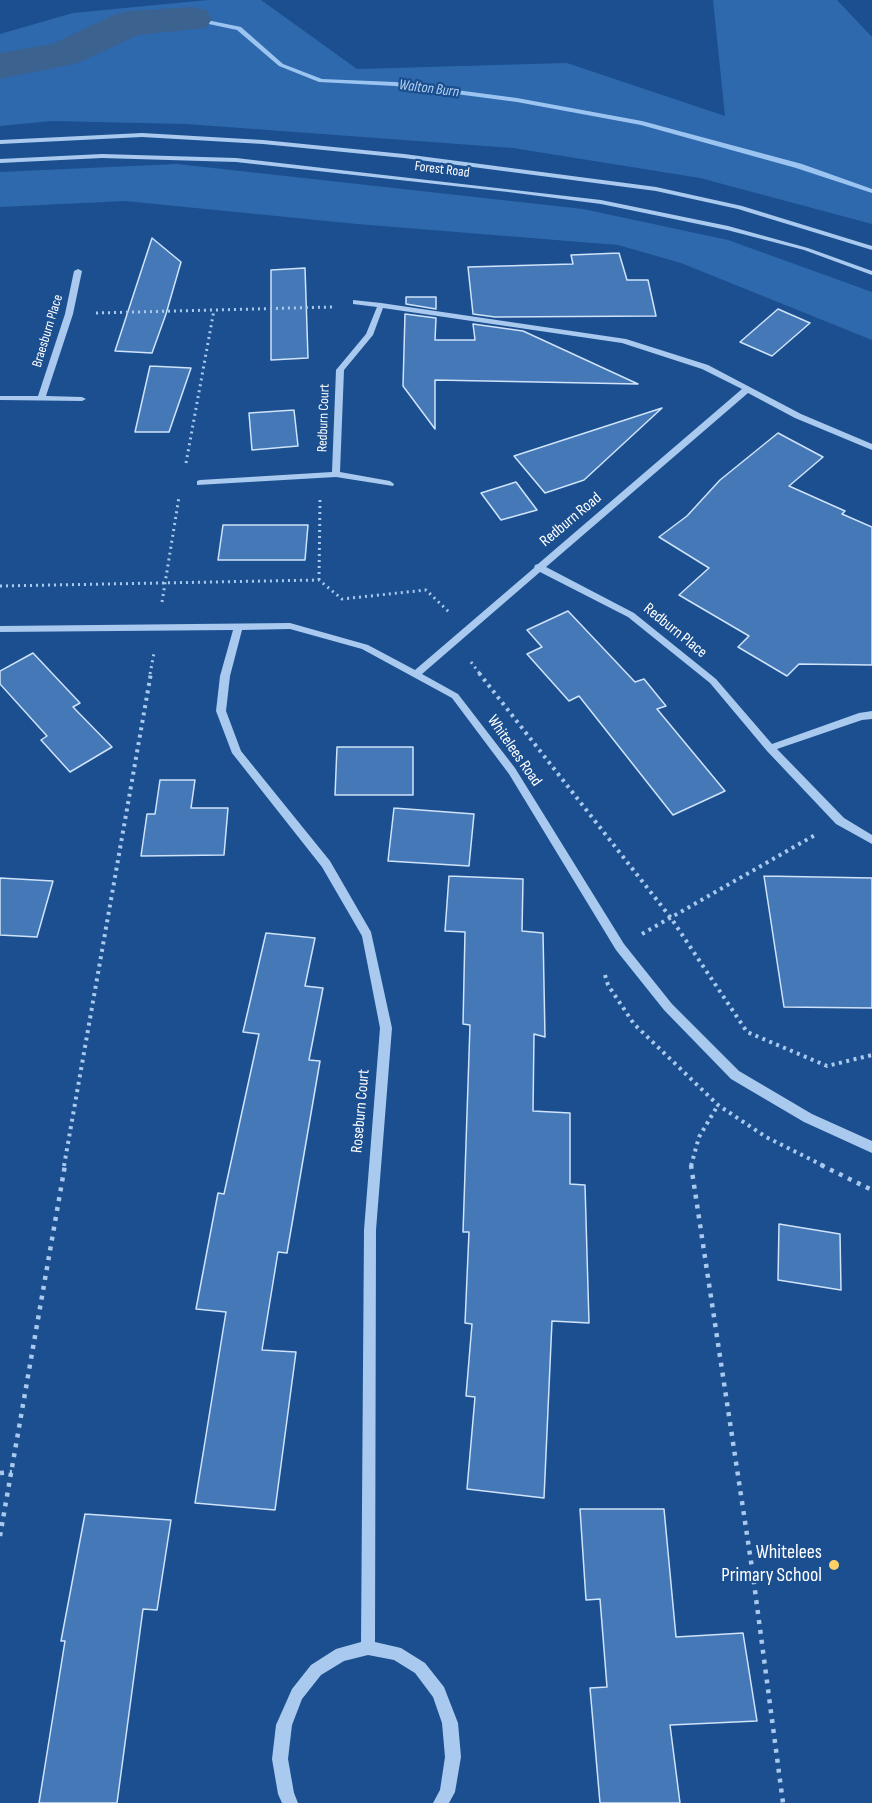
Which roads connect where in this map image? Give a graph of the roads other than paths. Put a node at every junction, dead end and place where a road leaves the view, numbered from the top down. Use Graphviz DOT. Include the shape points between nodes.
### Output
graph roads {
  1 [pos="0,142"];
  2 [pos="0,161"];
  3 [pos="872,248"];
  4 [pos="78,271"];
  5 [pos="872,273"];
  6 [pos="356,302"];
  7 [pos="381,305"];
  8 [pos="747,389"];
  9 [pos="0,399"];
  10 [pos="41,399"];
  11 [pos="82,399"];
  12 [pos="872,447"];
  13 [pos="336,474"];
  14 [pos="200,483"];
  15 [pos="390,484"];
  16 [pos="538,567"];
  17 [pos="238,626"];
  18 [pos="0,629"];
  19 [pos="416,674"];
  20 [pos="872,715"];
  21 [pos="770,748"];
  22 [pos="872,840"];
  23 [pos="872,1147"];
  24 [pos="368,1648"];
  25 [pos="290,1803"];
  26 [pos="441,1803"];
  1 -- 3 [label="street, Forest Road" via="142,135 263,142 416,158 656,189 740,207"];
  2 -- 5 [label="street, Forest Road" via="102,156 236,160 508,190 611,204 728,228 806,249"];
  4 -- 10 [label="street, Braesburn Place" via="69,314"];
  6 -- 7 [label="street"];
  7 -- 8 [label="street" via="623,341 705,367"];
  7 -- 13 [label="street, Redburn Court" via="369,335 340,370"];
  8 -- 12 [label="street" via="798,416"];
  8 -- 16 [label="street, Redburn Road"];
  9 -- 10 [label="street"];
  10 -- 11 [label="street"];
  13 -- 14 [label="street, Redburn Court"];
  13 -- 15 [label="street, Redburn Court"];
  16 -- 19 [label="street, Redburn Road"];
  16 -- 21 [label="street, Redburn Place" via="632,615 713,681"];
  17 -- 18 [label="street, Whitelees Road"];
  17 -- 19 [label="street, Whitelees Road" via="290,626 365,647"];
  17 -- 24 [label="street, Roseburn Court" via="221,711 237,753 326,864 367,936 386,1028 370,1230"];
  19 -- 23 [label="street, Whitelees Road" via="455,696 512,771 620,947 668,1007 735,1075 808,1118"];
  20 -- 21 [label="street"];
  21 -- 22 [label="street, Redburn Place" via="840,821"];
  24 -- 25 [label="street" via="341,1654 316,1670 297,1694 284,1725 280,1760"];
  24 -- 26 [label="street" via="396,1653 420,1668 439,1692 450,1723 453,1757 447,1792"];
}
